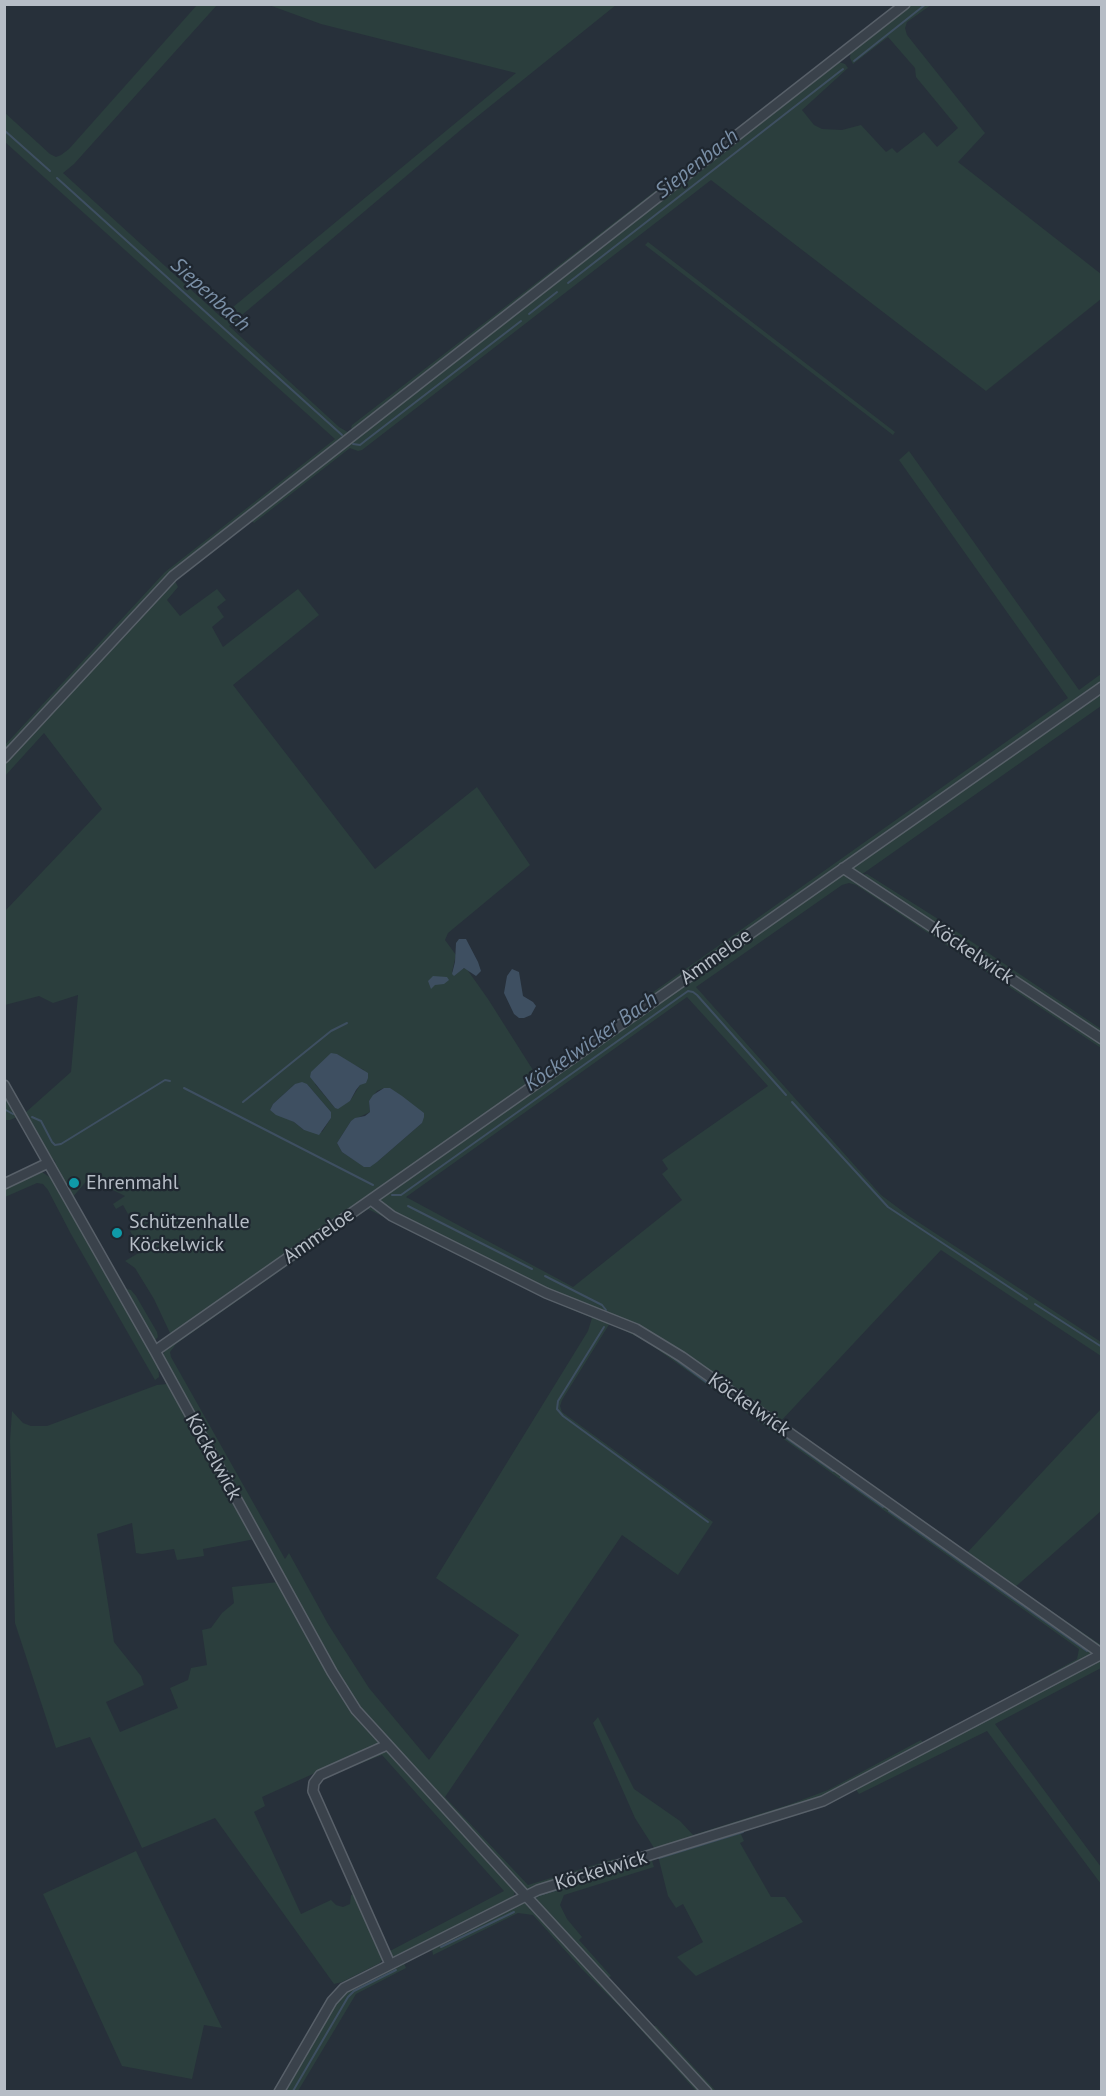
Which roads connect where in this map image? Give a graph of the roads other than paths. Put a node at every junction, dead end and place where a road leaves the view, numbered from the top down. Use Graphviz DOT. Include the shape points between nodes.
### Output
graph roads {
  1 [pos="905,4"];
  2 [pos="1101,687"];
  3 [pos="4,758"];
  4 [pos="843,868"];
  5 [pos="1101,1039"];
  6 [pos="4,1085"];
  7 [pos="48,1163"];
  8 [pos="4,1184"];
  9 [pos="371,1200"];
  10 [pos="155,1351"];
  11 [pos="1101,1654"];
  12 [pos="387,1745"];
  13 [pos="526,1896"];
  14 [pos="390,1964"];
  15 [pos="279,2091"];
  16 [pos="707,2091"];
  1 -- 3 [label="street" via="173,576"];
  2 -- 4 [label="street, Ammeloe"];
  4 -- 5 [label="street, Köckelwick"];
  4 -- 9 [label="street, Ammeloe"];
  6 -- 7 [label="street, Köckelwick"];
  7 -- 8 [label="street"];
  7 -- 10 [label="street, Köckelwick"];
  9 -- 10 [label="street, Ammeloe"];
  9 -- 11 [label="street, Köckelwick" via="392,1216 654,1340"];
  10 -- 12 [label="street, Köckelwick" via="332,1672 356,1710"];
  11 -- 13 [label="street, Köckelwick" via="823,1801"];
  12 -- 13 [label="street, Köckelwick"];
  12 -- 14 [label="street" via="320,1775 313,1791"];
  13 -- 14 [label="street, Köckelwick"];
  13 -- 16 [label="street, Köckelwick"];
  14 -- 15 [label="street, Köckelwick" via="335,1996"];
}
